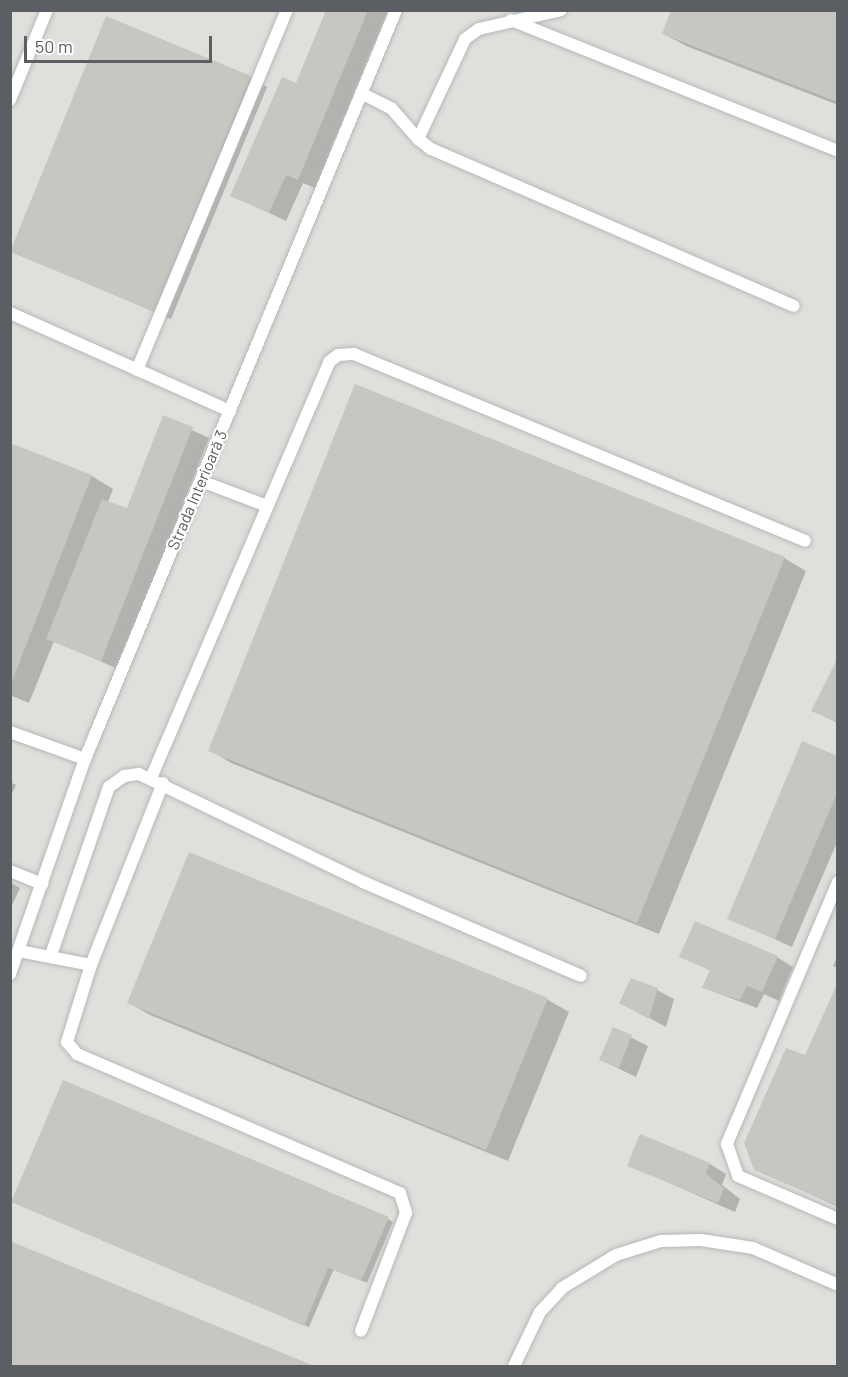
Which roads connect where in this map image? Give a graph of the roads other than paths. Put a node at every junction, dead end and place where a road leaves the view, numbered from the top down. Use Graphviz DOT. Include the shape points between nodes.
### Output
graph roads {
  1 [pos="47,10"];
  2 [pos="286,10"];
  3 [pos="396,10"];
  4 [pos="561,10"];
  5 [pos="512,20"];
  6 [pos="361,93"];
  7 [pos="10,100"];
  8 [pos="417,139"];
  9 [pos="837,151"];
  10 [pos="794,306"];
  11 [pos="13,314"];
  12 [pos="10,328"];
  13 [pos="137,370"];
  14 [pos="230,411"];
  15 [pos="201,481"];
  16 [pos="267,506"];
  17 [pos="805,541"];
  18 [pos="10,732"];
  19 [pos="85,759"];
  20 [pos="151,778"];
  21 [pos="163,783"];
  22 [pos="10,872"];
  23 [pos="837,882"];
  24 [pos="42,884"];
  25 [pos="19,951"];
  26 [pos="51,955"];
  27 [pos="91,965"];
  28 [pos="10,974"];
  29 [pos="581,976"];
  30 [pos="837,1220"];
  31 [pos="837,1285"];
  32 [pos="361,1331"];
  33 [pos="514,1366"];
  1 -- 7 [label="lane"];
  2 -- 13 [label="lane"];
  3 -- 6 [label="lane, Strada Interioară 3"];
  4 -- 5 [label="lane"];
  5 -- 8 [label="lane" via="478,29 465,39"];
  5 -- 9 [label="lane"];
  6 -- 8 [label="lane" via="391,108"];
  6 -- 14 [label="lane, Strada Interioară 3"];
  8 -- 10 [label="lane" via="431,149"];
  11 -- 12 [label="lane"];
  11 -- 13 [label="lane"];
  13 -- 14 [label="lane"];
  14 -- 15 [label="lane, Strada Interioară 3"];
  15 -- 16 [label="lane"];
  15 -- 19 [label="lane, Strada Interioară 3"];
  16 -- 17 [label="lane" via="328,362 338,355 354,354"];
  16 -- 20 [label="lane"];
  18 -- 19 [label="lane"];
  19 -- 24 [label="lane, Strada Interioară 3"];
  20 -- 21 [label="lane"];
  20 -- 26 [label="lane" via="139,774 124,776 110,787"];
  21 -- 27 [label="lane"];
  21 -- 29 [label="lane" via="363,882"];
  22 -- 24 [label="lane"];
  23 -- 30 [label="lane" via="728,1144 738,1176"];
  24 -- 25 [label="lane, Strada Interioară 3"];
  25 -- 26 [label="lane"];
  25 -- 28 [label="lane, Strada Interioară 3"];
  26 -- 27 [label="lane"];
  27 -- 32 [label="lane" via="68,1042 77,1054 400,1193 406,1213"];
  31 -- 33 [label="lane" via="753,1248 700,1240 661,1241 616,1255 562,1288 540,1312"];
}
